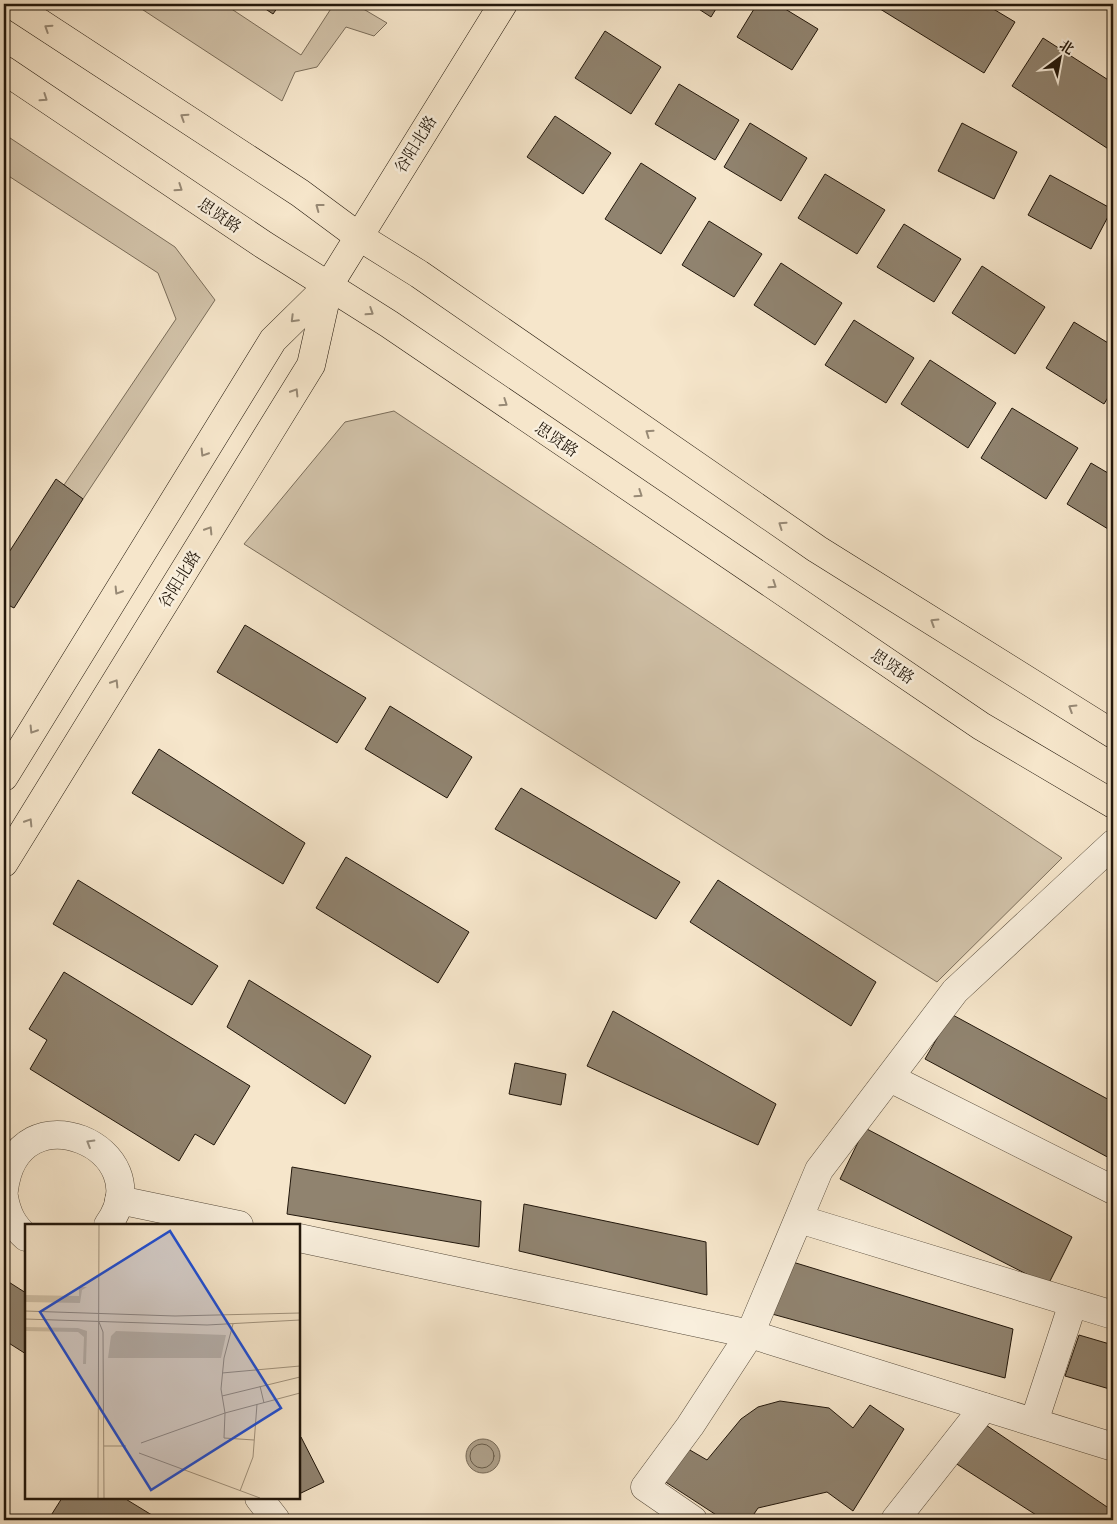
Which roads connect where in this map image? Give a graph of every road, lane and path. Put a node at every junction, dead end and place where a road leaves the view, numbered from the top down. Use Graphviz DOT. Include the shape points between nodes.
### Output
graph roads {
  1 [pos="11,4"];
  2 [pos="503,4"];
  3 [pos="4,70"];
  4 [pos="358,236"];
  5 [pos="329,285"];
  6 [pos="1113,734"];
  7 [pos="4,777"];
  8 [pos="1113,804"];
  9 [pos="1113,844"];
  10 [pos="4,863"];
  11 [pos="890,1078"];
  12 [pos="9,1155"];
  13 [pos="4,1190"];
  14 [pos="1113,1190"];
  15 [pos="4,1197"];
  16 [pos="119,1200"];
  17 [pos="799,1219"];
  18 [pos="109,1224"];
  19 [pos="234,1224"];
  20 [pos="25,1236"];
  21 [pos="300,1238"];
  22 [pos="1073,1303"];
  23 [pos="1113,1315"];
  24 [pos="750,1334"];
  25 [pos="984,1407"];
  26 [pos="1034,1422"];
  27 [pos="1113,1447"];
  28 [pos="259,1499"];
  29 [pos="276,1520"];
  30 [pos="693,1520"];
  31 [pos="895,1520"];
  4 -- 1 [label="main road, one-way" via="300,193"];
  2 -- 4 [label="main road, 谷阳北路"];
  3 -- 5 [label="main road, 思贤路, one-way" via="264,245"];
  4 -- 5 [label="main road, 谷阳北路"];
  6 -- 4 [label="main road, one-way" via="817,549 419,274"];
  5 -- 7 [label="main road, 谷阳北路, one-way" via="273,340"];
  5 -- 8 [label="main road, 思贤路, one-way" via="981,726"];
  10 -- 5 [label="main road, 谷阳北路, one-way" via="312,365"];
  9 -- 11 [label="lane" via="955,991"];
  11 -- 14 [label="lane"];
  11 -- 17 [label="lane" via="820,1170"];
  12 -- 13 [label="lane"];
  16 -- 12 [label="lane, one-way" via="118,1180 111,1163 99,1148 82,1138 64,1134 45,1136"];
  15 -- 20 [label="lane" via="7,1213"];
  16 -- 18 [label="lane"];
  16 -- 19 [label="lane"];
  17 -- 22 [label="lane"];
  17 -- 24 [label="lane"];
  21 -- 24 [label="lane"];
  22 -- 23 [label="lane"];
  22 -- 26 [label="lane"];
  24 -- 25 [label="lane"];
  24 -- 30 [label="lane" via="690,1426 645,1487"];
  25 -- 26 [label="lane"];
  25 -- 31 [label="lane"];
  26 -- 27 [label="lane"];
  28 -- 29 [label="lane"];
}
